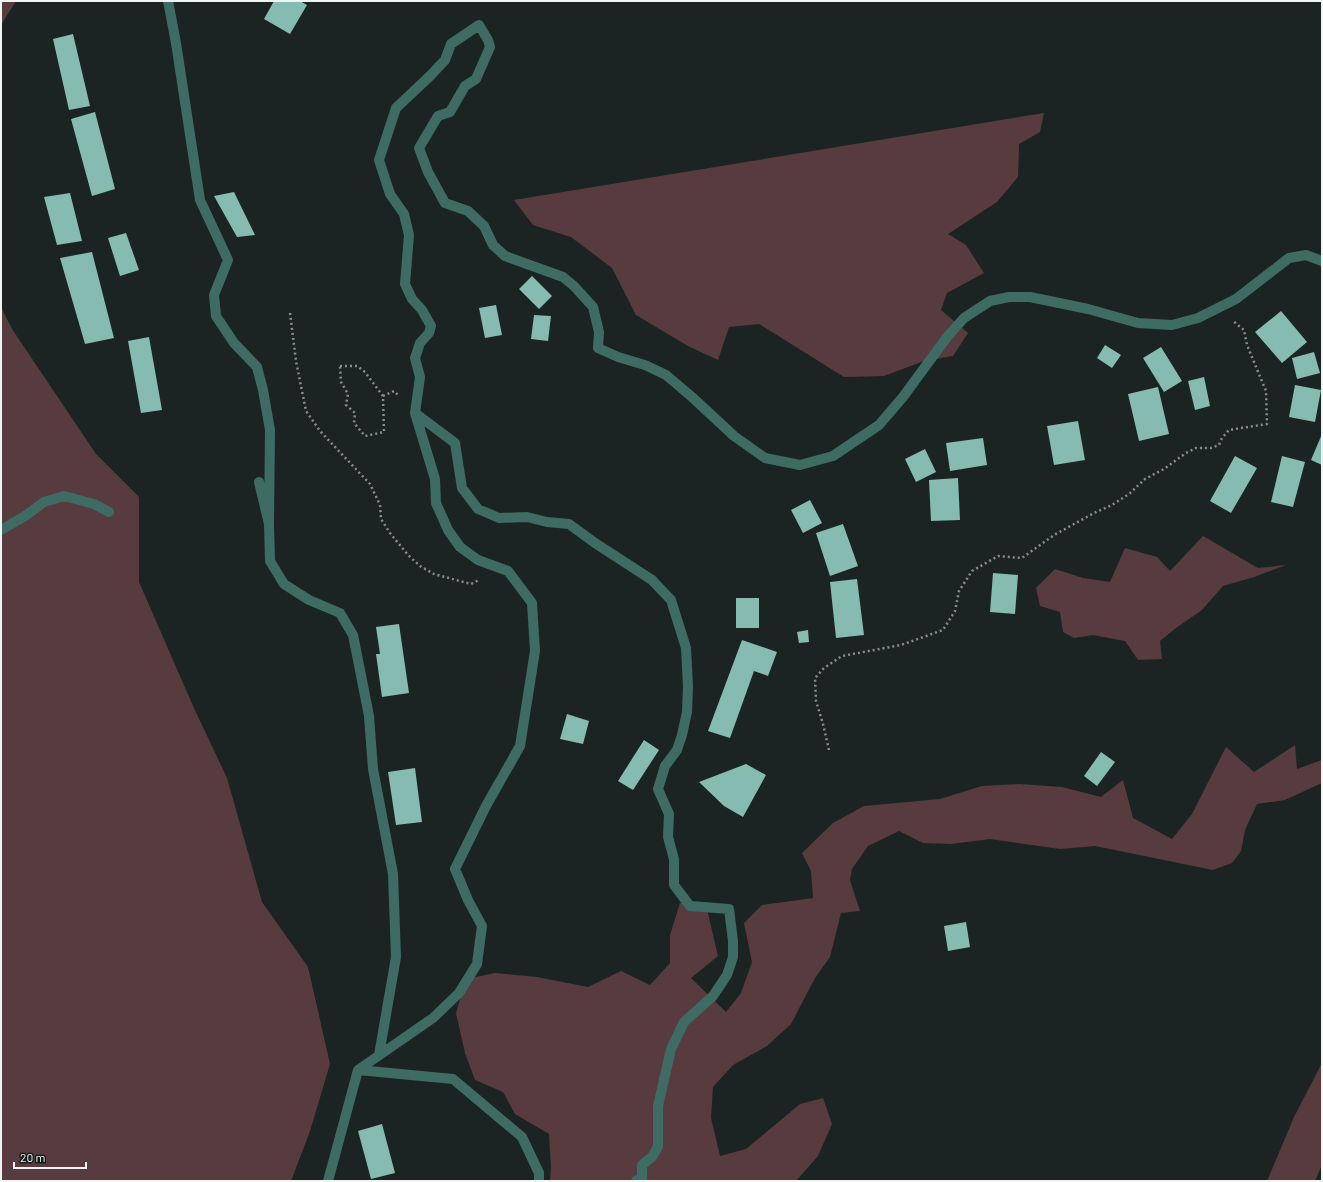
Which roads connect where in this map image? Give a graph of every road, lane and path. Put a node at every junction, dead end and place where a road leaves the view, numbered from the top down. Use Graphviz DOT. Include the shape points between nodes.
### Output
graph roads {
  1 [pos="168,1"];
  2 [pos="1322,261"];
  3 [pos="1217,308"];
  4 [pos="290,313"];
  5 [pos="415,413"];
  6 [pos="365,436"];
  7 [pos="259,482"];
  8 [pos="109,512"];
  9 [pos="269,524"];
  10 [pos="1,530"];
  11 [pos="508,571"];
  12 [pos="829,750"];
  13 [pos="379,1055"];
  14 [pos="358,1070"];
  15 [pos="328,1181"];
  16 [pos="539,1181"];
  17 [pos="636,1181"];
  1 -- 9 [label="street" via="200,200 228,260 214,295 216,316 234,343 257,367 263,390 270,430"];
  2 -- 3 [label="street" via="1306,255 1289,258 1236,299"];
  3 -- 5 [label="street" via="1198,318 1172,325 1138,323 1030,297 1009,297 990,301 964,318 879,425 833,456 800,465 765,458 734,436 666,375 598,348 600,332 594,307 574,286 563,277 505,256 493,245 484,226 468,211 445,203 428,172 419,148 438,116 450,112 465,86 476,79 490,47 479,25 451,44 445,60 396,108 379,160 390,194 404,214 409,235 405,284 412,300 422,310 431,326 429,333 420,343 415,358 420,377"];
  3 -- 12 [label="path" via="1244,330 1247,345 1266,391 1267,424 1229,430 1219,445 1196,448 1186,453 1164,470 1145,479 1124,498 1054,535 1022,558 998,556 972,571 959,592 955,610 943,630 901,646 842,656 824,668 815,678 816,700"];
  4 -- 11 [label="path" via="306,411 320,431 370,484 380,505 381,519 408,555 434,574 471,584 493,573"];
  5 -- 11 [label="street" via="435,479 436,503 448,530 460,547 478,560"];
  5 -- 17 [label="street" via="455,443 462,488 478,509 499,518 527,517 569,524 652,580 671,600 686,648 687,712 677,750 665,766 658,789 668,814 668,837 674,859 674,885 690,906 729,909 733,957 727,975 713,996 684,1022 671,1049 658,1106 658,1148 642,1165 642,1178"];
  6 -- 6 [label="path" via="354,424 355,413 346,405 348,394 341,382 340,366 357,366 365,372 383,396 384,432"];
  7 -- 9 [label="street"];
  8 -- 10 [label="street" via="94,504 64,496 44,502"];
  9 -- 13 [label="street" via="270,560 284,584 309,600 340,613 353,635 369,716 373,769 393,874 396,957"];
  11 -- 13 [label="street" via="532,603 535,650 520,746 486,806 455,869 482,926 476,964 459,993 433,1018"];
  13 -- 14 [label="street"];
  14 -- 15 [label="street"];
  14 -- 16 [label="street" via="453,1079 522,1137"];
}
